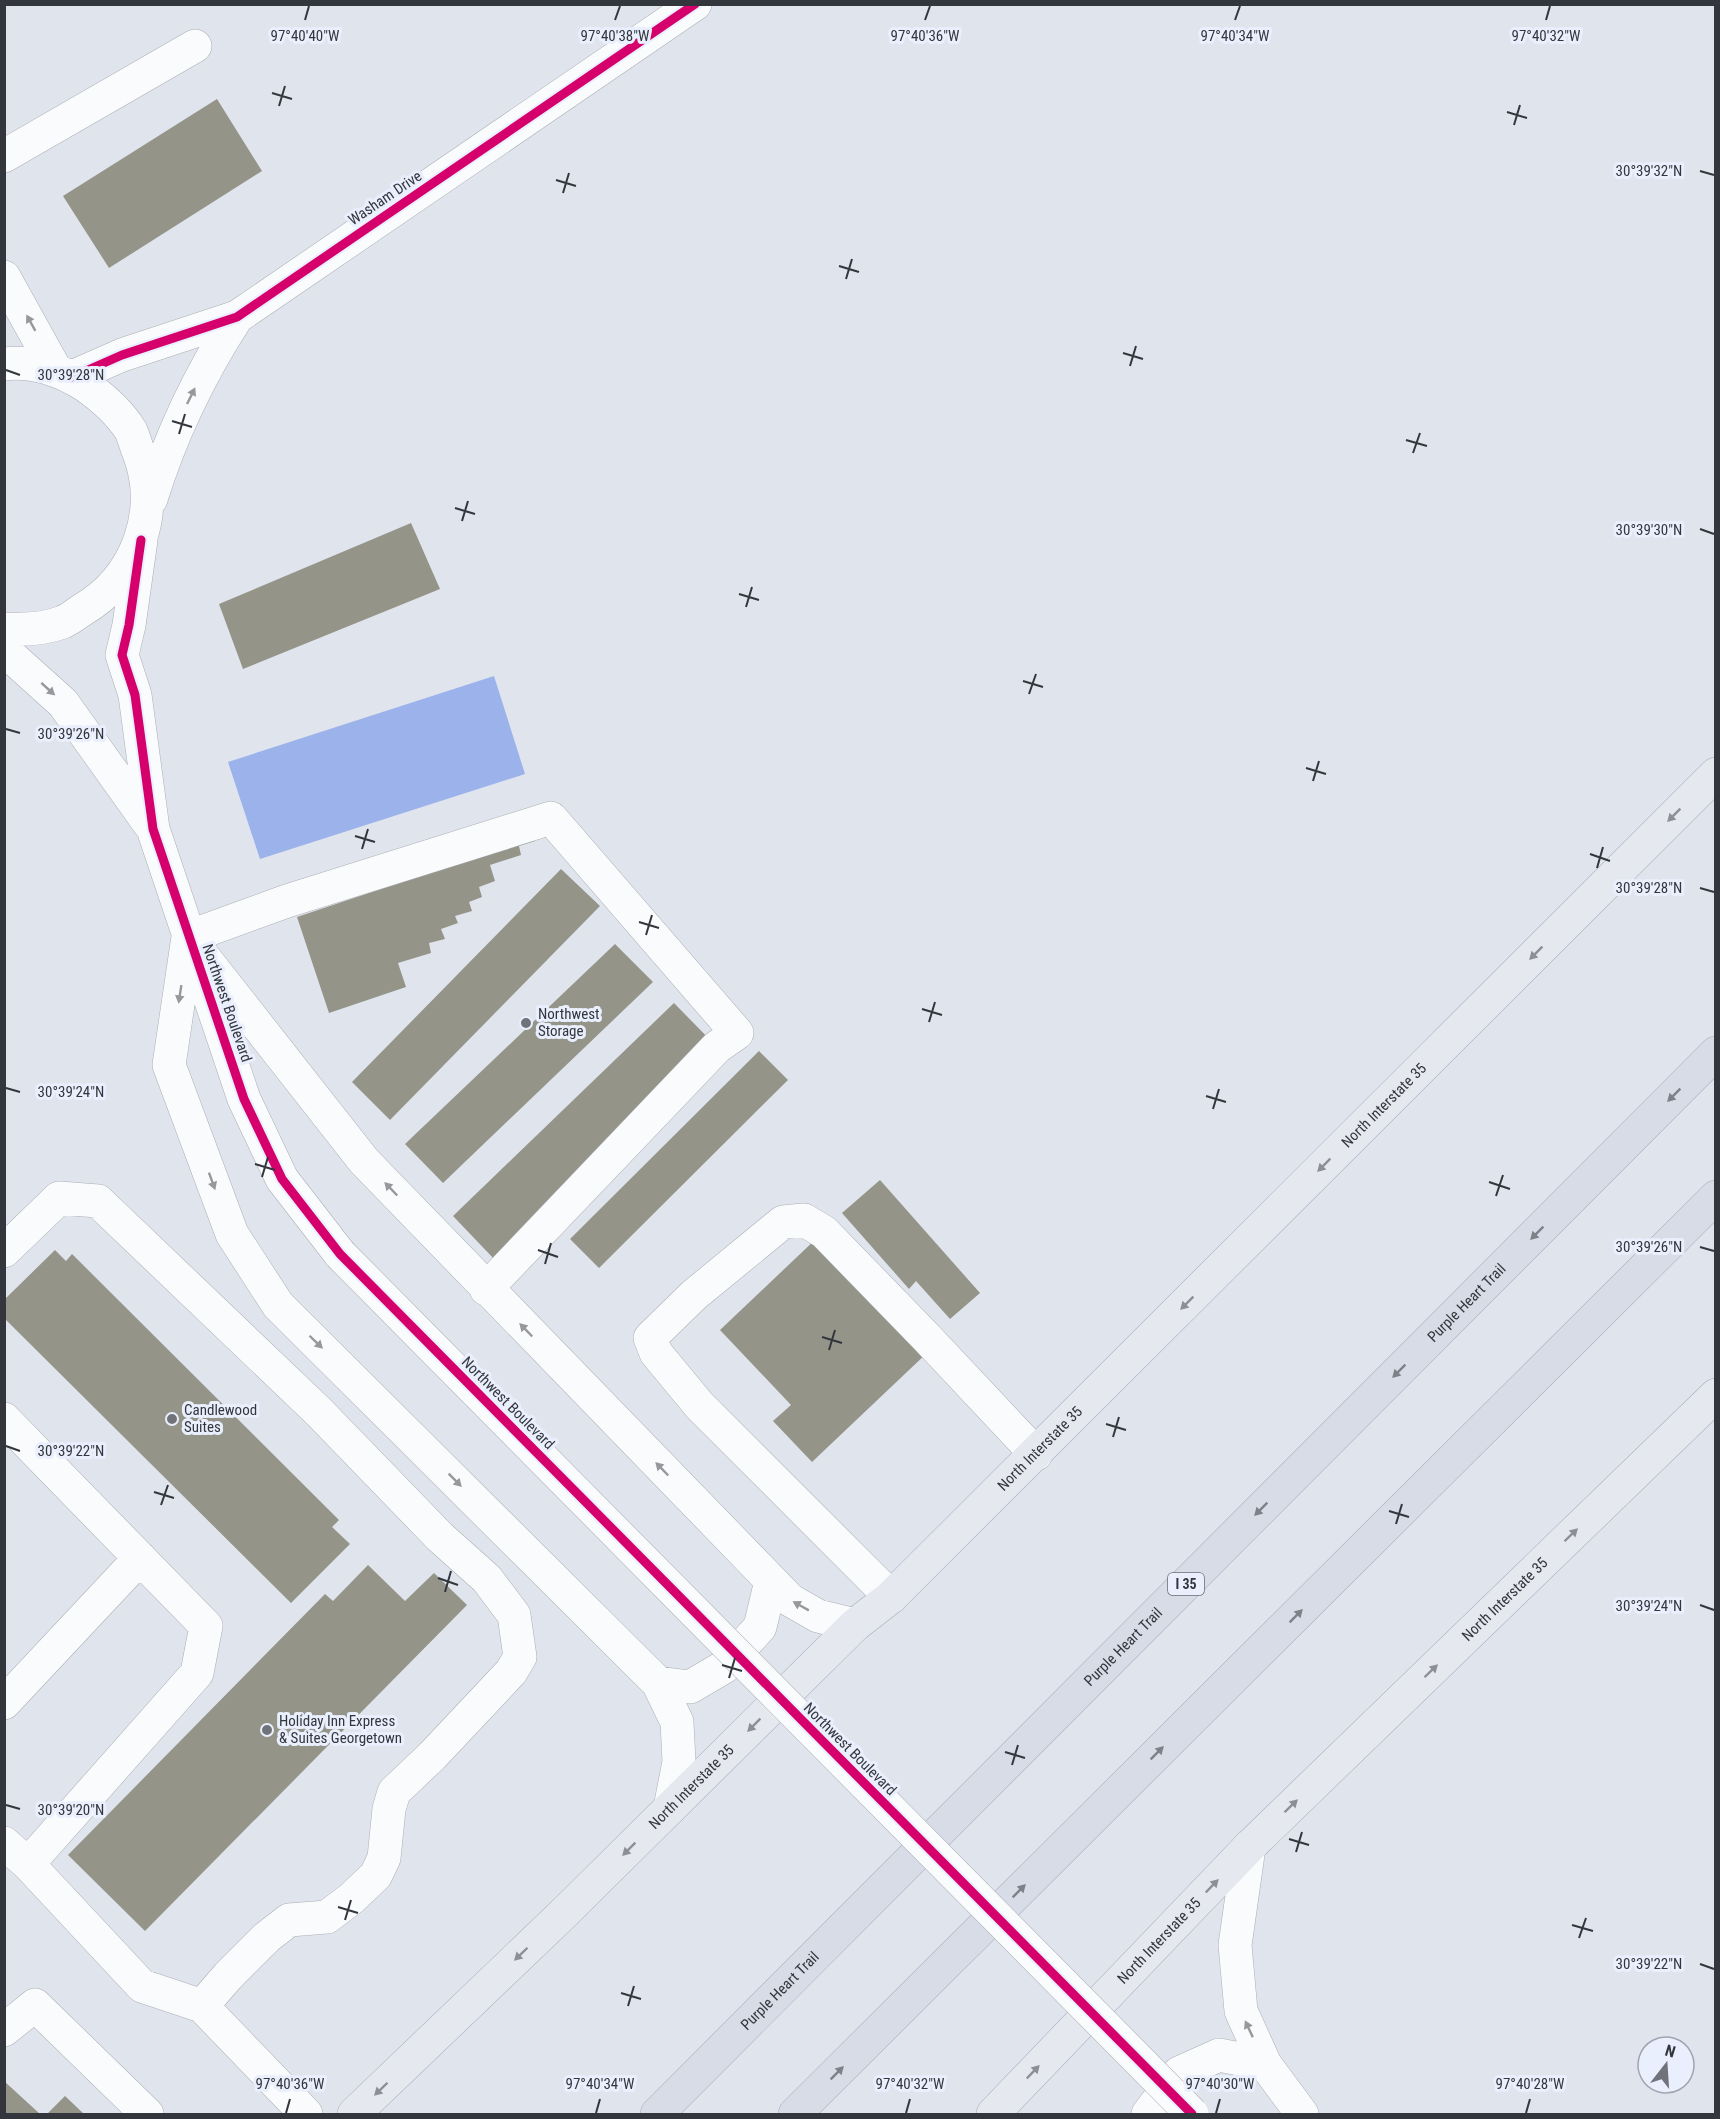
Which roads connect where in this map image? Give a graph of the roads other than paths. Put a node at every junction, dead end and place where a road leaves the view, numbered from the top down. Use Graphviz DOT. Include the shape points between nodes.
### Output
graph roads {
  1 [pos="695,4"];
  2 [pos="195,46"];
  3 [pos="4,156"];
  4 [pos="4,277"];
  5 [pos="237,317"];
  6 [pos="4,364"];
  7 [pos="64,373"];
  8 [pos="144,525"];
  9 [pos="4,628"];
  10 [pos="4,650"];
  11 [pos="1716,774"];
  12 [pos="153,829"];
  13 [pos="188,937"];
  14 [pos="1716,1053"];
  15 [pos="1716,1197"];
  16 [pos="4,1251"];
  17 [pos="486,1289"];
  18 [pos="351,1376"];
  19 [pos="1716,1395"];
  20 [pos="319,1412"];
  21 [pos="4,1419"];
  22 [pos="1036,1454"];
  23 [pos="140,1558"];
  24 [pos="771,1581"];
  25 [pos="891,1598"];
  26 [pos="855,1625"];
  27 [pos="658,1683"];
  28 [pos="4,1703"];
  29 [pos="670,1808"];
  30 [pos="1249,1847"];
  31 [pos="16,1853"];
  32 [pos="202,2006"];
  33 [pos="4,2030"];
  34 [pos="1265,2064"];
  35 [pos="147,2115"];
  36 [pos="306,2115"];
  37 [pos="354,2115"];
  38 [pos="657,2115"];
  39 [pos="795,2115"];
  40 [pos="993,2115"];
  41 [pos="1148,2115"];
  42 [pos="1192,2115"];
  43 [pos="1302,2115"];
  1 -- 5 [label="street, Washam Drive"];
  2 -- 3 [label="street"];
  7 -- 4 [label="street, one-way"];
  5 -- 7 [label="street, Washam Drive"];
  8 -- 5 [label="street, Washam Drive, one-way" via="185,408"];
  6 -- 7 [label="street"];
  7 -- 8 [label="street" via="106,400 131,431 145,469"];
  8 -- 9 [label="street" via="128,568 99,600 63,622 21,630"];
  8 -- 12 [label="street, Northwest Boulevard" via="122,655 135,695"];
  10 -- 12 [label="street, Northwest Boulevard, one-way" via="63,703"];
  11 -- 22 [label="main road, North Interstate 35, one-way"];
  12 -- 13 [label="street, Northwest Boulevard"];
  17 -- 13 [label="street, one-way" via="364,1161"];
  13 -- 17 [label="street" via="551,818 737,1033 717,1047"];
  13 -- 18 [label="street, one-way" via="169,1065 231,1234 278,1305"];
  13 -- 42 [label="street, Northwest Boulevard, bridge" via="244,1099 277,1169 340,1254"];
  14 -- 38 [label="highway, Purple Heart Trail / I 35, one-way"];
  39 -- 15 [label="highway, one-way"];
  16 -- 20 [label="street" via="59,1198 98,1201"];
  24 -- 17 [label="street, one-way"];
  18 -- 20 [label="street"];
  18 -- 27 [label="street, one-way"];
  30 -- 19 [label="main road, North Interstate 35, one-way"];
  20 -- 32 [label="street" via="440,1537 487,1579 514,1615 520,1657 511,1672 394,1792 384,1858 376,1875 327,1917 289,1920 267,1937"];
  21 -- 23 [label="street"];
  22 -- 25 [label="main road, North Interstate 35"];
  22 -- 25 [label="street" via="824,1232 804,1221 783,1222 694,1295 650,1338 656,1353 699,1405"];
  23 -- 28 [label="street"];
  23 -- 31 [label="street" via="206,1626 197,1673"];
  26 -- 24 [label="street, one-way" via="818,1616 790,1600"];
  24 -- 27 [label="street" via="760,1627 724,1666 690,1687"];
  25 -- 26 [label="main road, North Interstate 35"];
  26 -- 29 [label="main road, North Interstate 35, one-way"];
  27 -- 29 [label="street" via="677,1722 679,1762"];
  29 -- 37 [label="main road, North Interstate 35, one-way"];
  34 -- 30 [label="street, one-way" via="1241,2010 1236,1955"];
  40 -- 30 [label="main road, North Interstate 35, one-way"];
  31 -- 32 [label="street" via="142,1986"];
  32 -- 36 [label="street"];
  33 -- 35 [label="street" via="35,2005"];
  34 -- 41 [label="street" via="1219,2055 1179,2073"];
  34 -- 43 [label="street"];
}
